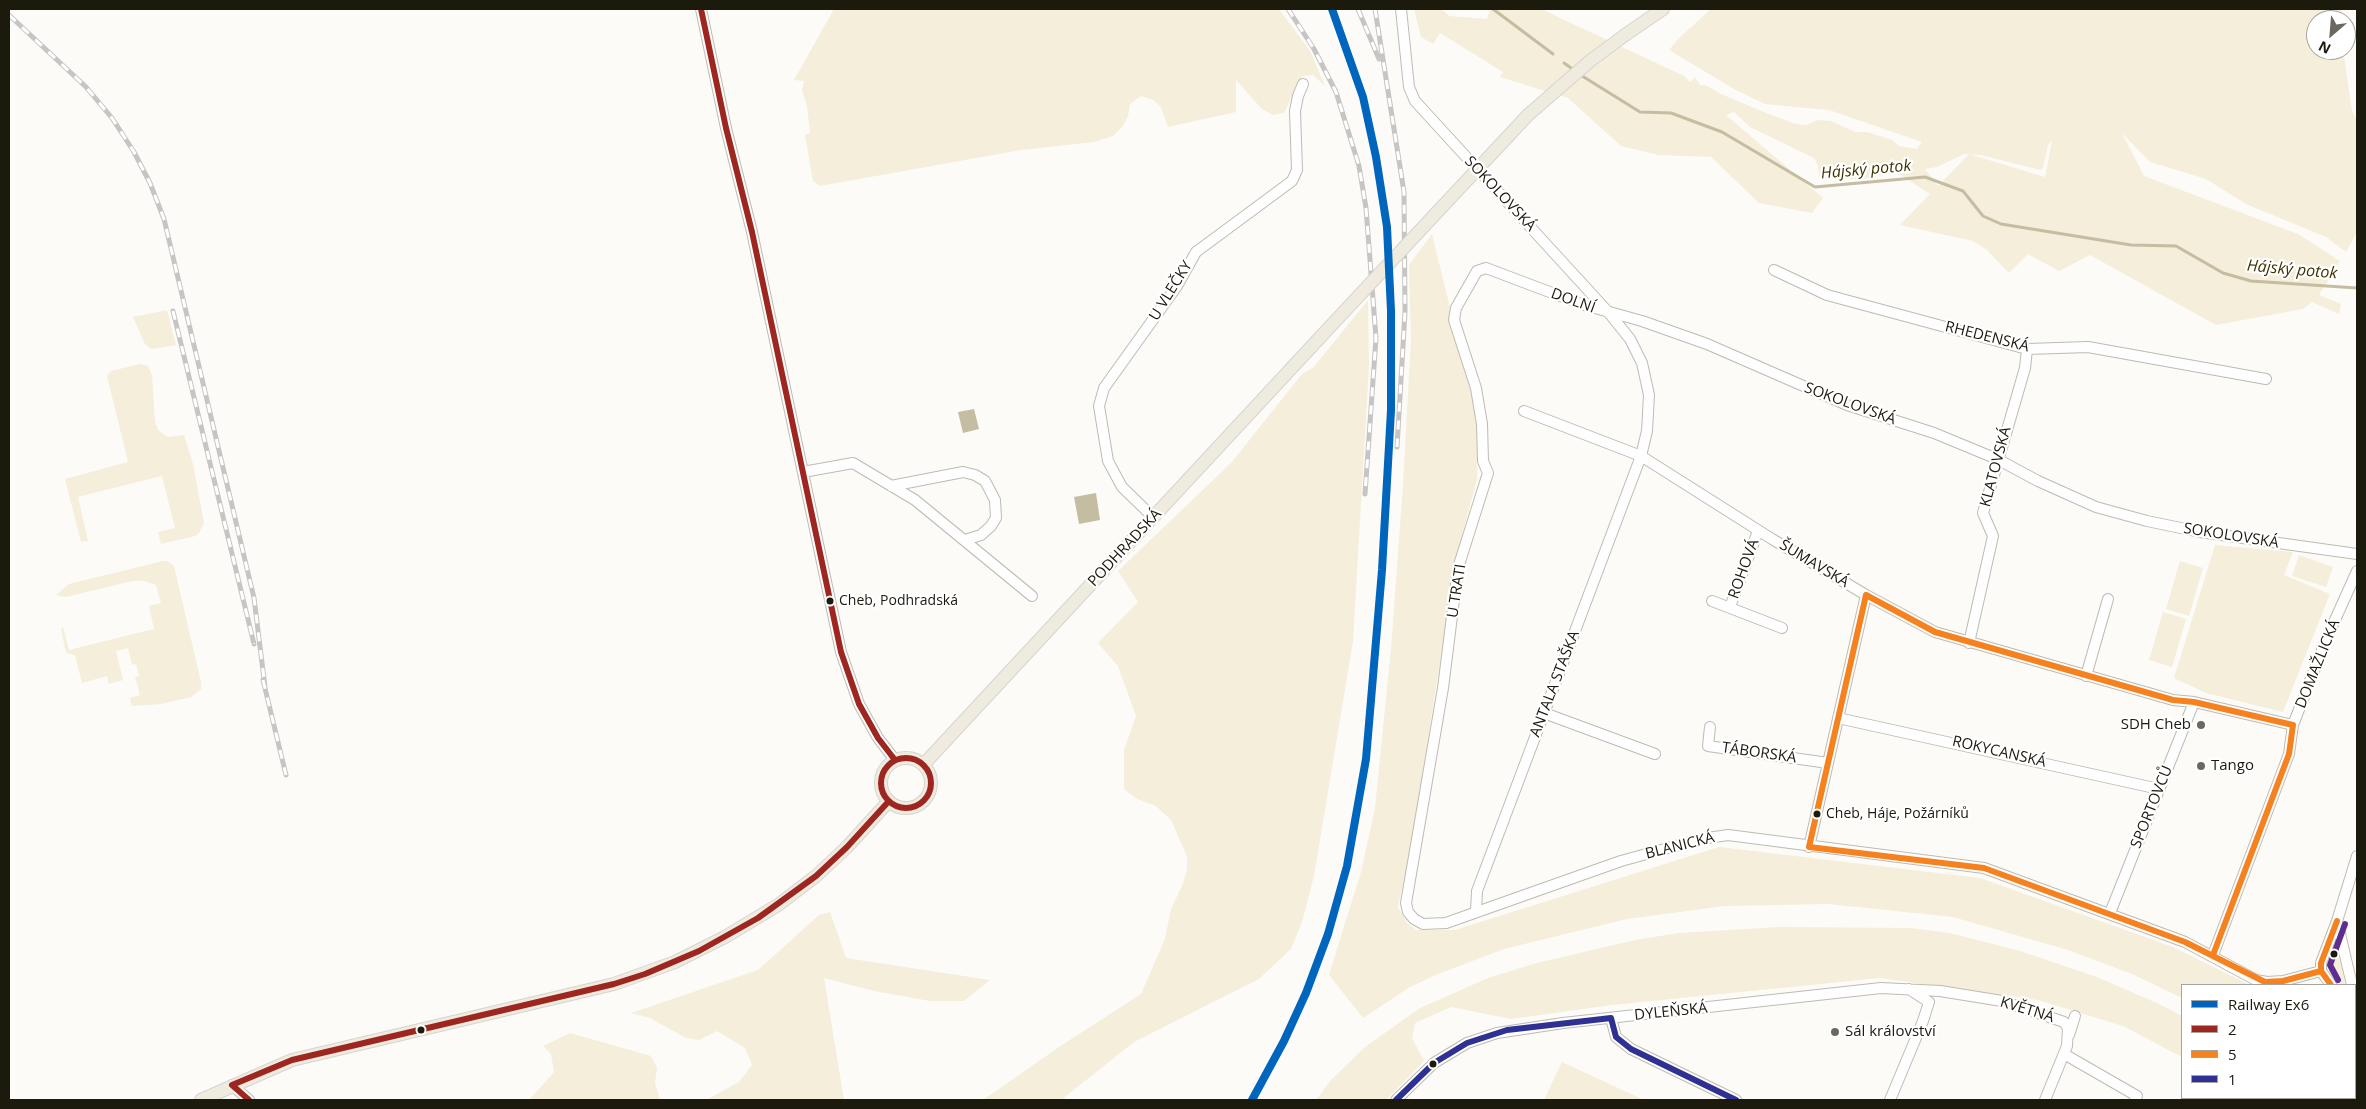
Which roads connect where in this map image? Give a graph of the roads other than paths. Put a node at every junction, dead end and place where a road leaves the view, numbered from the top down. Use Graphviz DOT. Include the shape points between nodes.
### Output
graph roads {
  1 [pos="701,9"];
  2 [pos="1401,9"];
  3 [pos="1663,9"];
  4 [pos="1303,84"];
  5 [pos="1774,270"];
  6 [pos="1477,271"];
  7 [pos="1609,314"];
  8 [pos="2027,349"];
  9 [pos="2266,379"];
  10 [pos="1524,411"];
  11 [pos="1641,456"];
  12 [pos="1997,459"];
  13 [pos="804,472"];
  14 [pos="891,486"];
  15 [pos="1153,517"];
  16 [pos="1758,531"];
  17 [pos="964,540"];
  18 [pos="2357,554"];
  19 [pos="2357,570"];
  20 [pos="1866,595"];
  21 [pos="1032,596"];
  22 [pos="2108,600"];
  23 [pos="1712,601"];
  24 [pos="1730,607"];
  25 [pos="1782,628"];
  26 [pos="1969,642"];
  27 [pos="2086,676"];
  28 [pos="2194,702"];
  29 [pos="1544,713"];
  30 [pos="1838,718"];
  31 [pos="2293,725"];
  32 [pos="1710,728"];
  33 [pos="1655,754"];
  34 [pos="895,760"];
  35 [pos="1828,763"];
  36 [pos="924,764"];
  37 [pos="2159,789"];
  38 [pos="889,801"];
  39 [pos="1809,847"];
  40 [pos="2357,856"];
  41 [pos="1476,912"];
  42 [pos="2110,912"];
  43 [pos="1414,919"];
  44 [pos="2337,921"];
  45 [pos="2212,955"];
  46 [pos="2321,971"];
  47 [pos="2330,984"];
  48 [pos="2352,984"];
  49 [pos="1908,988"];
  50 [pos="1940,991"];
  51 [pos="1928,1002"];
  52 [pos="2075,1016"];
  53 [pos="1611,1018"];
  54 [pos="2069,1036"];
  55 [pos="2064,1054"];
  56 [pos="232,1085"];
  57 [pos="201,1100"];
  58 [pos="249,1100"];
  59 [pos="1396,1100"];
  60 [pos="1736,1100"];
  61 [pos="1890,1100"];
  62 [pos="2045,1100"];
  63 [pos="2135,1100"];
  1 -- 13 [label="street"];
  2 -- 7 [label="street, SOKOLOVSKÁ" via="1409,87 1415,101"];
  3 -- 15 [label="main road, PODHRADSKÁ, bridge" via="1559,86 1528,115"];
  4 -- 15 [label="street, U VLEČKY" via="1295,110 1297,170 1292,181 1196,252 1177,286 1104,388 1099,406 1108,461 1122,488"];
  5 -- 8 [label="street, RHEDENSKÁ" via="1827,295"];
  6 -- 7 [label="street, DOLNÍ" via="1486,268"];
  6 -- 43 [label="street, U TRATI" via="1456,308 1454,320 1476,388 1482,424 1482,461 1488,473 1458,568 1444,688 1406,903"];
  7 -- 11 [label="street, DOLNÍ" via="1630,338 1647,378 1650,413"];
  7 -- 12 [label="street, SOKOLOVSKÁ" via="1642,321 1707,344 1847,405 1934,433"];
  8 -- 9 [label="street, RHEDENSKÁ" via="2088,347"];
  8 -- 12 [label="street, KLATOVSKÁ" via="2025,368"];
  10 -- 11 [label="street, ŠUMAVSKÁ"];
  11 -- 16 [label="street, ŠUMAVSKÁ"];
  11 -- 29 [label="street, ANTALA STAŠKA"];
  12 -- 18 [label="street, SOKOLOVSKÁ" via="2096,507 2122,515 2200,532"];
  12 -- 26 [label="street, KLATOVSKÁ" via="1983,513 1994,536"];
  13 -- 14 [label="street" via="853,462"];
  13 -- 34 [label="street" via="846,669 866,717"];
  14 -- 17 [label="street" via="915,500"];
  14 -- 17 [label="street" via="963,472 985,481 995,500 996,518 981,535"];
  15 -- 36 [label="main road, PODHRADSKÁ"];
  16 -- 20 [label="street, ŠUMAVSKÁ"];
  16 -- 24 [label="street, ROHOVÁ"];
  17 -- 21 [label="street"];
  19 -- 31 [label="street, DOMAŽLICKÁ"];
  20 -- 26 [label="street, ŠUMAVSKÁ" via="1935,632"];
  20 -- 30 [label="street"];
  22 -- 27 [label="street"];
  23 -- 24 [label="street, ROHOVÁ"];
  24 -- 25 [label="street, ROHOVÁ"];
  26 -- 27 [label="street, ŠUMAVSKÁ"];
  27 -- 28 [label="street, ŠUMAVSKÁ" via="2173,700"];
  28 -- 31 [label="street, ŠUMAVSKÁ"];
  28 -- 37 [label="street, SPORTOVCŮ"];
  29 -- 33 [label="street"];
  29 -- 41 [label="street, ANTALA STAŠKA" via="1477,891"];
  30 -- 35 [label="street"];
  30 -- 37 [label="street, ROKYCANSKÁ"];
  31 -- 45 [label="street, DOMAŽLICKÁ" via="2289,754"];
  32 -- 35 [label="street, TÁBORSKÁ" via="1708,746"];
  34 -- 36 [label="main road" via="910,758"];
  34 -- 38 [label="main road" via="886,767 882,776 883,792"];
  35 -- 39 [label="street"];
  36 -- 38 [label="main road" via="932,782 924,801 909,808 898,807"];
  37 -- 42 [label="street, SPORTOVCŮ"];
  38 -- 56 [label="main road" via="847,847 794,892 758,918 675,962 614,984 320,1052"];
  39 -- 41 [label="street, BLANICKÁ" via="1728,835 1713,836 1621,861"];
  39 -- 42 [label="street, BLANICKÁ" via="1984,868"];
  40 -- 44 [label="street"];
  41 -- 43 [label="street, BLANICKÁ" via="1434,925"];
  42 -- 45 [label="street, BLANICKÁ"];
  44 -- 46 [label="street" via="2321,962"];
  44 -- 48 [label="street"];
  45 -- 46 [label="street, BLANICKÁ" via="2256,980 2267,982"];
  46 -- 47 [label="street"];
  49 -- 50 [label="street, KVĚTNÁ"];
  49 -- 51 [label="street"];
  49 -- 53 [label="street, DYLEŇSKÁ" via="1881,988"];
  50 -- 51 [label="street"];
  50 -- 54 [label="street, KVĚTNÁ" via="2002,1001 2058,1019 2068,1028"];
  51 -- 61 [label="street"];
  52 -- 54 [label="street"];
  53 -- 59 [label="street, DYLEŇSKÁ" via="1507,1030 1467,1043 1434,1063"];
  53 -- 60 [label="street" via="1616,1037 1631,1049"];
  54 -- 55 [label="street, KVĚTNÁ"];
  55 -- 62 [label="street, KVĚTNÁ"];
  55 -- 63 [label="street" via="2137,1096"];
  56 -- 57 [label="main road"];
  56 -- 58 [label="street"];
}
